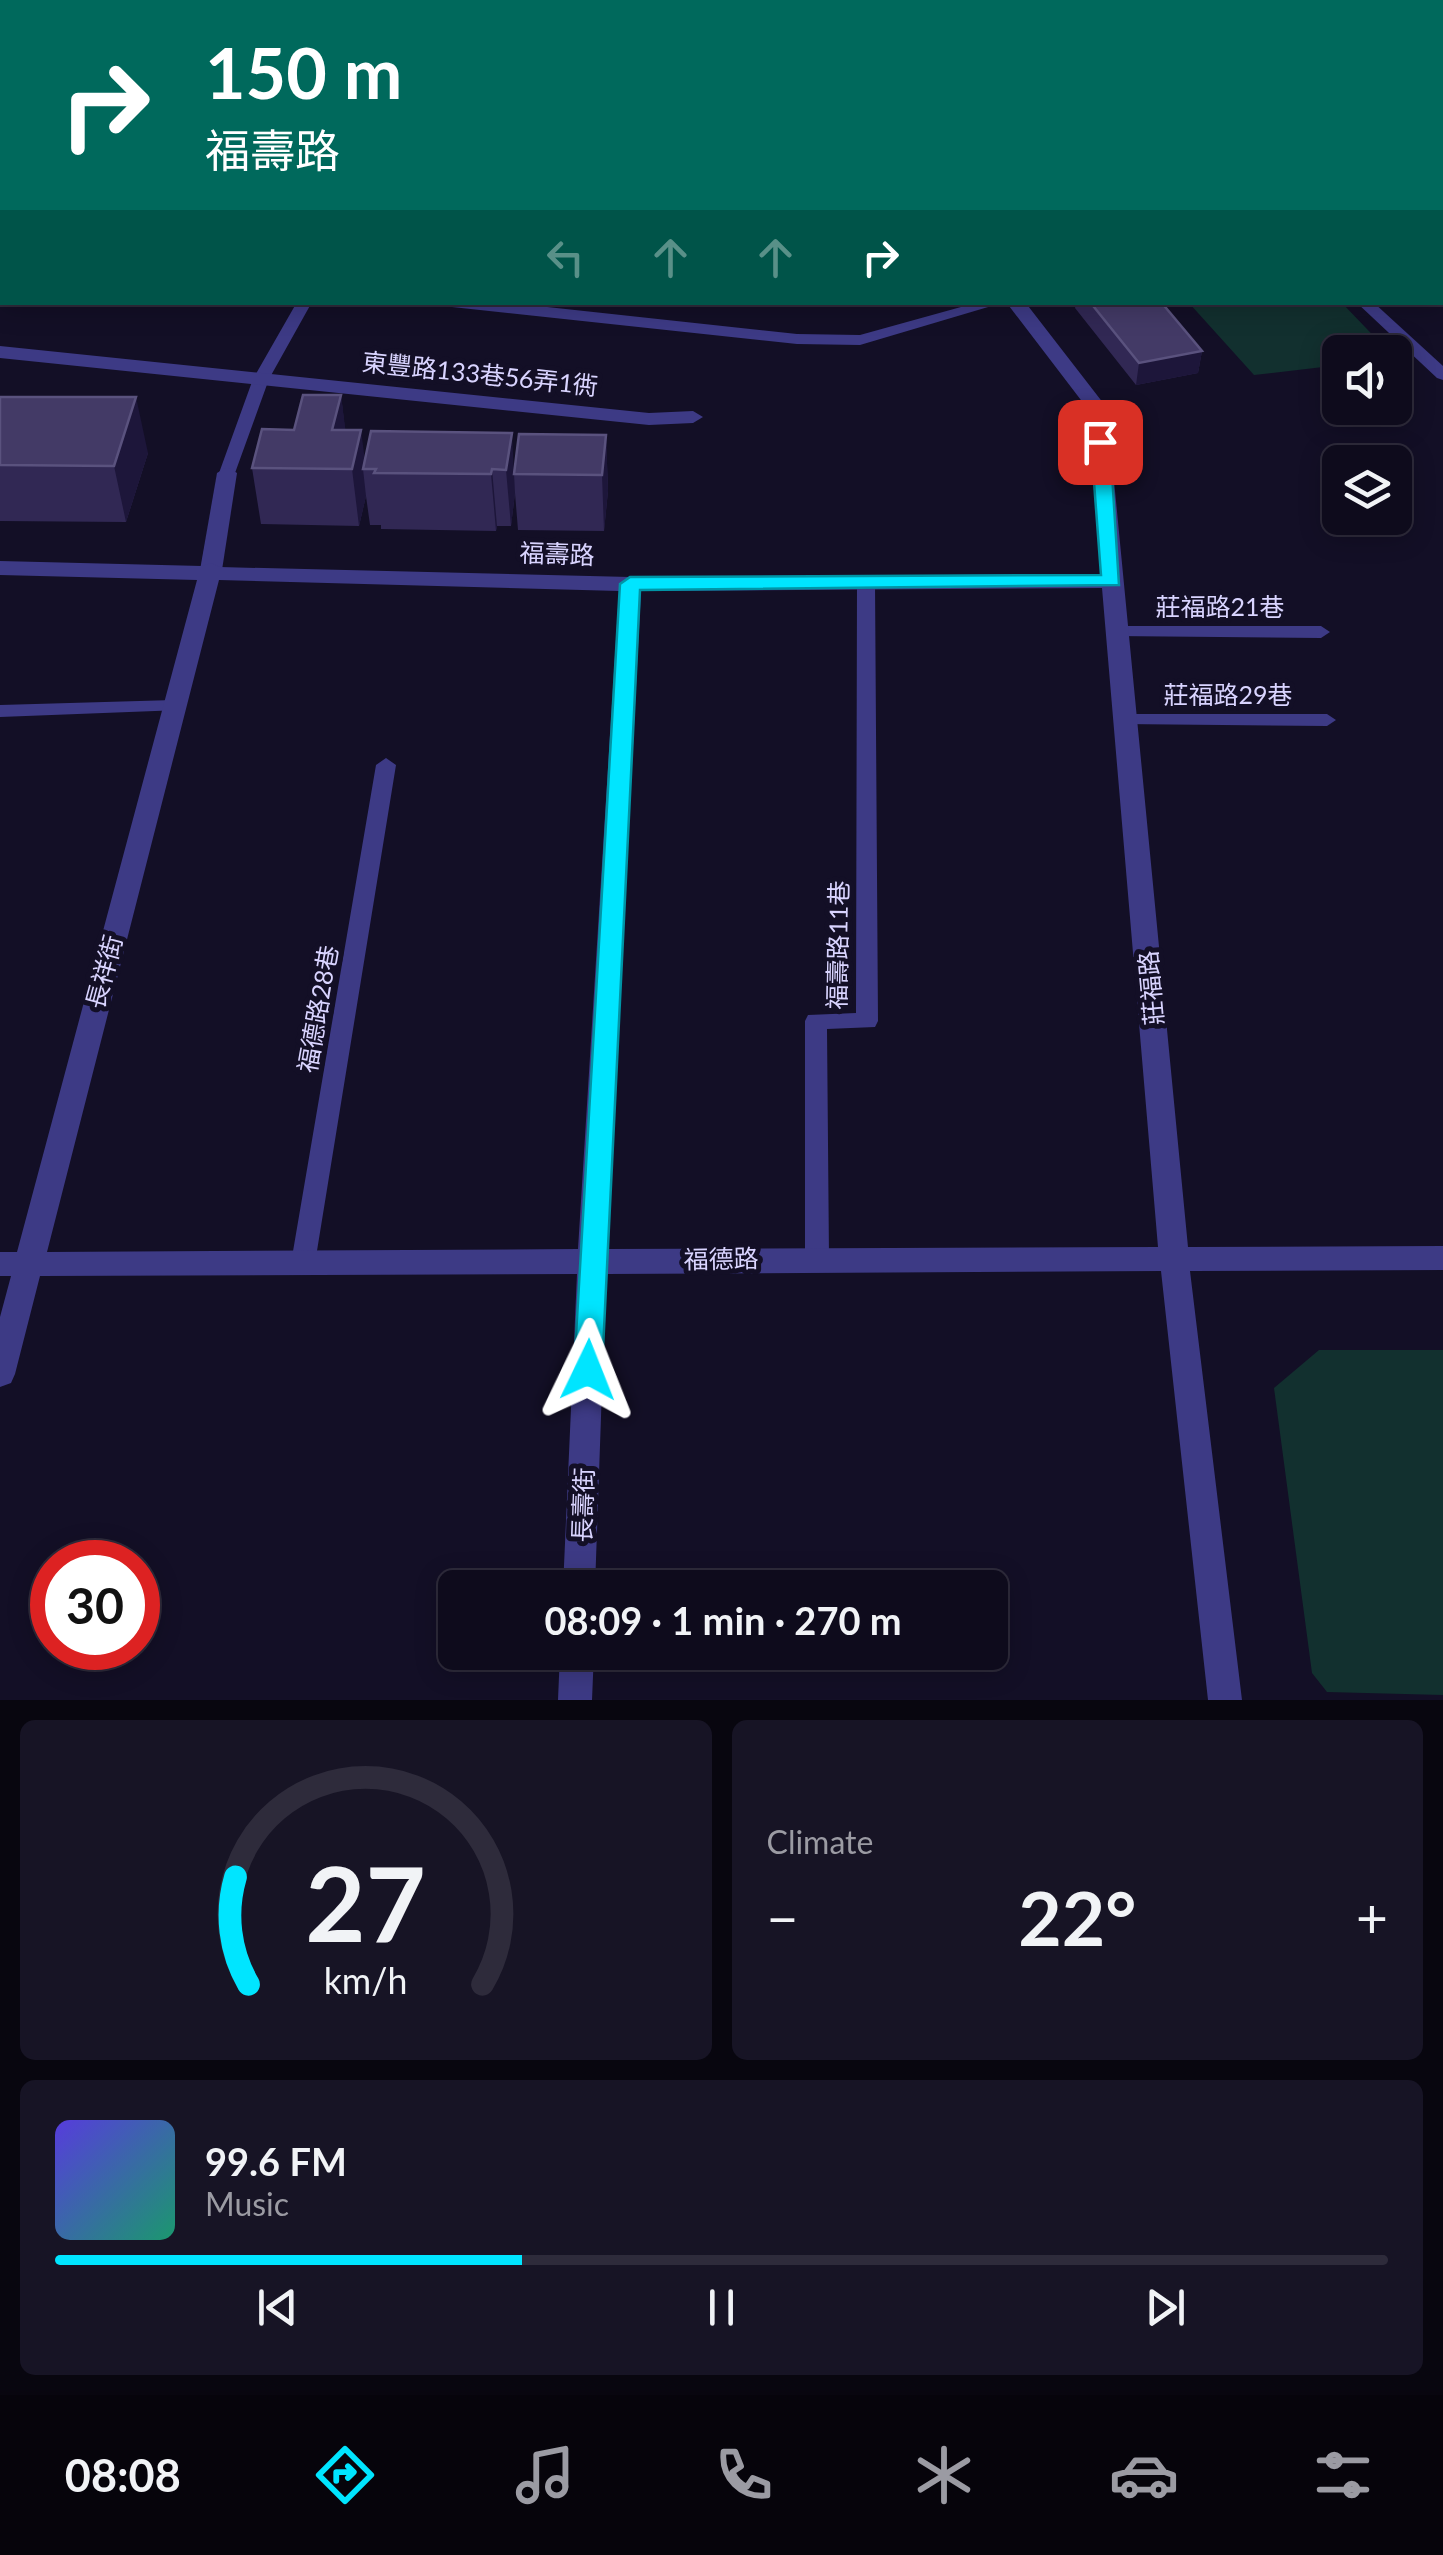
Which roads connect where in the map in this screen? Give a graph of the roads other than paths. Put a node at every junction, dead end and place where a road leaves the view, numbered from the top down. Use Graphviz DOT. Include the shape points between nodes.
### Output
graph roads {
  1 [pos="304,305"];
  2 [pos="479,305"];
  3 [pos="918,305"];
  4 [pos="987,305"];
  5 [pos="1017,305"];
  6 [pos="1365,305"];
  7 [pos="915,325"];
  8 [pos="0,352"];
  9 [pos="1443,376"];
  10 [pos="261,379"];
  11 [pos="693,416"];
  12 [pos="227,472"];
  13 [pos="0,568"];
  14 [pos="211,570"];
  15 [pos="1112,581"];
  16 [pos="866,583"];
  17 [pos="630,584"];
  18 [pos="1119,632"];
  19 [pos="1321,632"];
  20 [pos="174,706"];
  21 [pos="0,711"];
  22 [pos="1128,720"];
  23 [pos="1327,720"];
  24 [pos="386,765"];
  25 [pos="818,1258"];
  26 [pos="1443,1258"];
  27 [pos="1174,1259"];
  28 [pos="592,1260"];
  29 [pos="303,1263"];
  30 [pos="14,1264"];
  31 [pos="0,1374"];
  32 [pos="581,1570"];
  33 [pos="576,1670"];
  34 [pos="575,1700"];
  35 [pos="1224,1700"];
  1 -- 10 [label="lane"];
  2 -- 7 [label="lane" via="796,340 860,340"];
  3 -- 7 [label="lane"];
  4 -- 7 [label="lane"];
  5 -- 15 [label="street, 莊福路" via="1098,408"];
  6 -- 9 [label="lane"];
  8 -- 10 [label="street, 東豐路133巷56弄1衖"];
  10 -- 11 [label="street, 東豐路133巷56弄1衖" via="649,420"];
  10 -- 12 [label="lane"];
  12 -- 14 [label="street, 長祥街"];
  13 -- 14 [label="street, 福壽路"];
  14 -- 17 [label="street, 福壽路"];
  14 -- 20 [label="street, 長祥街"];
  15 -- 16 [label="street, 福壽路"];
  15 -- 18 [label="street, 莊福路"];
  16 -- 17 [label="street, 福壽路"];
  16 -- 25 [label="lane, 福壽路11巷" via="867,1021 816,1021"];
  17 -- 28 [label="street, 長壽街"];
  18 -- 19 [label="lane, 莊福路21巷"];
  18 -- 22 [label="street, 莊福路"];
  20 -- 21 [label="lane"];
  20 -- 30 [label="street, 長祥街"];
  22 -- 23 [label="lane, 莊福路29巷"];
  22 -- 27 [label="street, 莊福路"];
  24 -- 29 [label="lane, 福德路28巷"];
  25 -- 27 [label="street, 福德路"];
  25 -- 28 [label="street, 福德路"];
  26 -- 27 [label="street, 福德路"];
  27 -- 35 [label="street, 莊福路"];
  28 -- 29 [label="street, 福德路"];
  28 -- 32 [label="street, 長壽街"];
  29 -- 30 [label="street, 福德路"];
  30 -- 31 [label="street, 長祥街"];
  33 -- 34 [label="street"];
}
